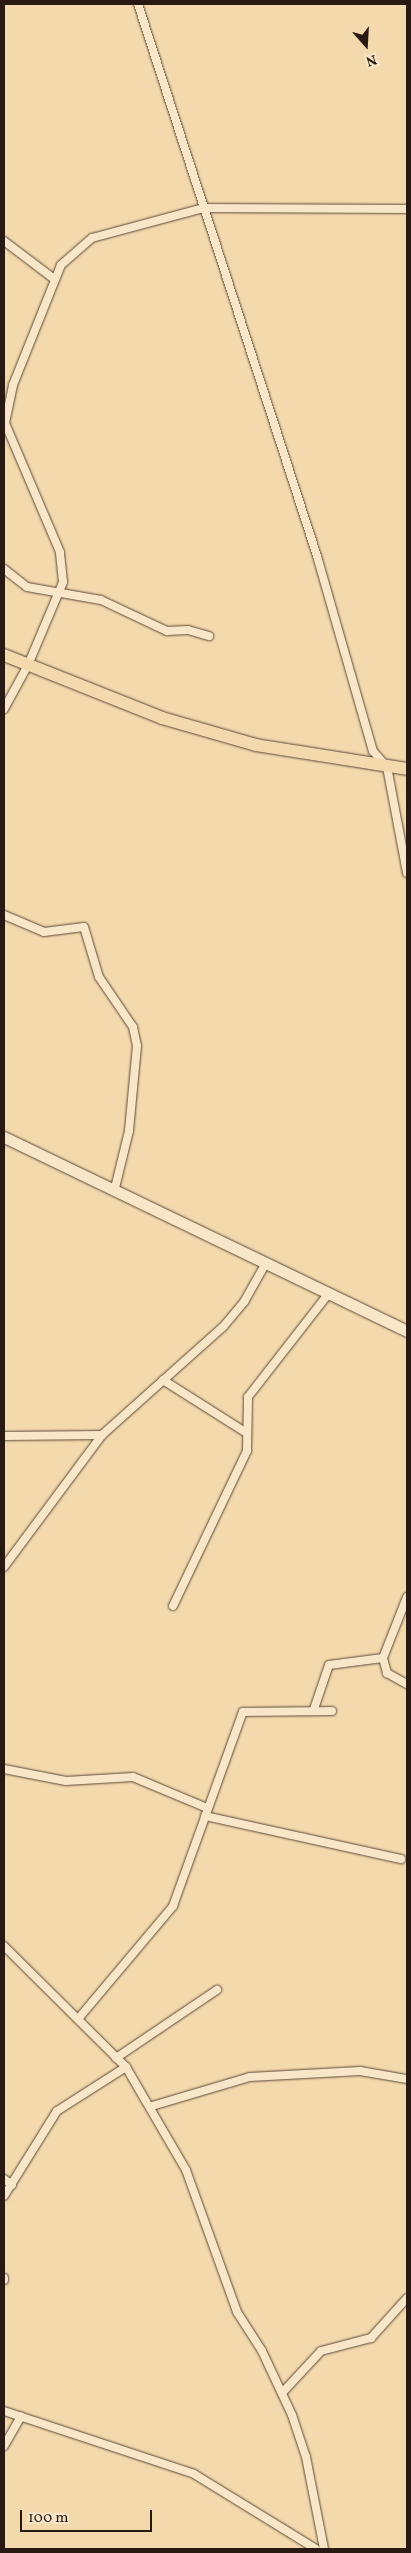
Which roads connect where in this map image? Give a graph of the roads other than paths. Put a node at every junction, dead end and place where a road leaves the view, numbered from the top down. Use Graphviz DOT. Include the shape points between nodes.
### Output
graph roads {
  1 [pos="138,4"];
  2 [pos="203,208"];
  3 [pos="407,209"];
  4 [pos="4,241"];
  5 [pos="53,278"];
  6 [pos="5,405"];
  7 [pos="4,569"];
  8 [pos="59,594"];
  9 [pos="209,636"];
  10 [pos="4,655"];
  11 [pos="28,665"];
  12 [pos="4,708"];
  13 [pos="387,767"];
  14 [pos="407,769"];
  15 [pos="407,873"];
  16 [pos="4,915"];
  17 [pos="4,1137"];
  18 [pos="115,1188"];
  19 [pos="266,1263"];
  20 [pos="329,1293"];
  21 [pos="407,1331"];
  22 [pos="164,1380"];
  23 [pos="245,1432"];
  24 [pos="102,1435"];
  25 [pos="4,1436"];
  26 [pos="5,1562"];
  27 [pos="407,1597"];
  28 [pos="173,1606"];
  29 [pos="383,1658"];
  30 [pos="407,1684"];
  31 [pos="314,1709"];
  32 [pos="332,1711"];
  33 [pos="4,1769"];
  34 [pos="206,1812"];
  35 [pos="401,1859"];
  36 [pos="4,1946"];
  37 [pos="217,1990"];
  38 [pos="78,2019"];
  39 [pos="116,2058"];
  40 [pos="126,2068"];
  41 [pos="407,2079"];
  42 [pos="152,2106"];
  43 [pos="4,2179"];
  44 [pos="12,2185"];
  45 [pos="4,2196"];
  46 [pos="407,2298"];
  47 [pos="282,2393"];
  48 [pos="4,2410"];
  49 [pos="21,2417"];
  50 [pos="4,2446"];
  51 [pos="316,2549"];
  52 [pos="324,2549"];
  1 -- 2 [label="street"];
  2 -- 3 [label="street"];
  2 -- 5 [label="street" via="92,238 61,264"];
  2 -- 13 [label="street" via="317,556 373,751"];
  4 -- 5 [label="street"];
  5 -- 6 [label="street" via="42,318"];
  6 -- 8 [label="street" via="10,441 60,552 63,568"];
  7 -- 8 [label="street" via="27,588"];
  8 -- 9 [label="street" via="101,600 167,631 188,630"];
  8 -- 11 [label="street"];
  10 -- 11 [label="main road"];
  11 -- 12 [label="street"];
  11 -- 13 [label="main road" via="162,718 256,745"];
  13 -- 14 [label="main road"];
  13 -- 15 [label="street"];
  16 -- 18 [label="street" via="44,932 84,927 102,983 133,1027 137,1046 129,1131"];
  17 -- 18 [label="main road"];
  18 -- 19 [label="main road"];
  19 -- 20 [label="main road"];
  19 -- 22 [label="street" via="244,1302 223,1327"];
  20 -- 21 [label="main road"];
  20 -- 23 [label="street" via="248,1397"];
  22 -- 23 [label="street"];
  22 -- 24 [label="street"];
  23 -- 28 [label="street" via="247,1451 239,1471"];
  24 -- 25 [label="street"];
  24 -- 26 [label="street"];
  27 -- 29 [label="street"];
  29 -- 30 [label="street" via="387,1673"];
  29 -- 31 [label="street" via="329,1665"];
  31 -- 32 [label="street"];
  31 -- 34 [label="street" via="243,1712"];
  33 -- 34 [label="street" via="66,1781 133,1777"];
  34 -- 35 [label="street"];
  34 -- 38 [label="street" via="172,1906"];
  36 -- 38 [label="street"];
  37 -- 39 [label="street"];
  38 -- 39 [label="street"];
  39 -- 40 [label="street"];
  40 -- 42 [label="street"];
  40 -- 44 [label="street" via="57,2111"];
  41 -- 42 [label="street" via="360,2071 250,2077"];
  42 -- 47 [label="street" via="204,2212 237,2312"];
  43 -- 44 [label="street"];
  44 -- 45 [label="street"];
  46 -- 47 [label="street" via="371,2338 321,2351"];
  47 -- 52 [label="street" via="306,2457"];
  48 -- 49 [label="street"];
  49 -- 50 [label="street"];
  49 -- 51 [label="street" via="194,2474"];
}
